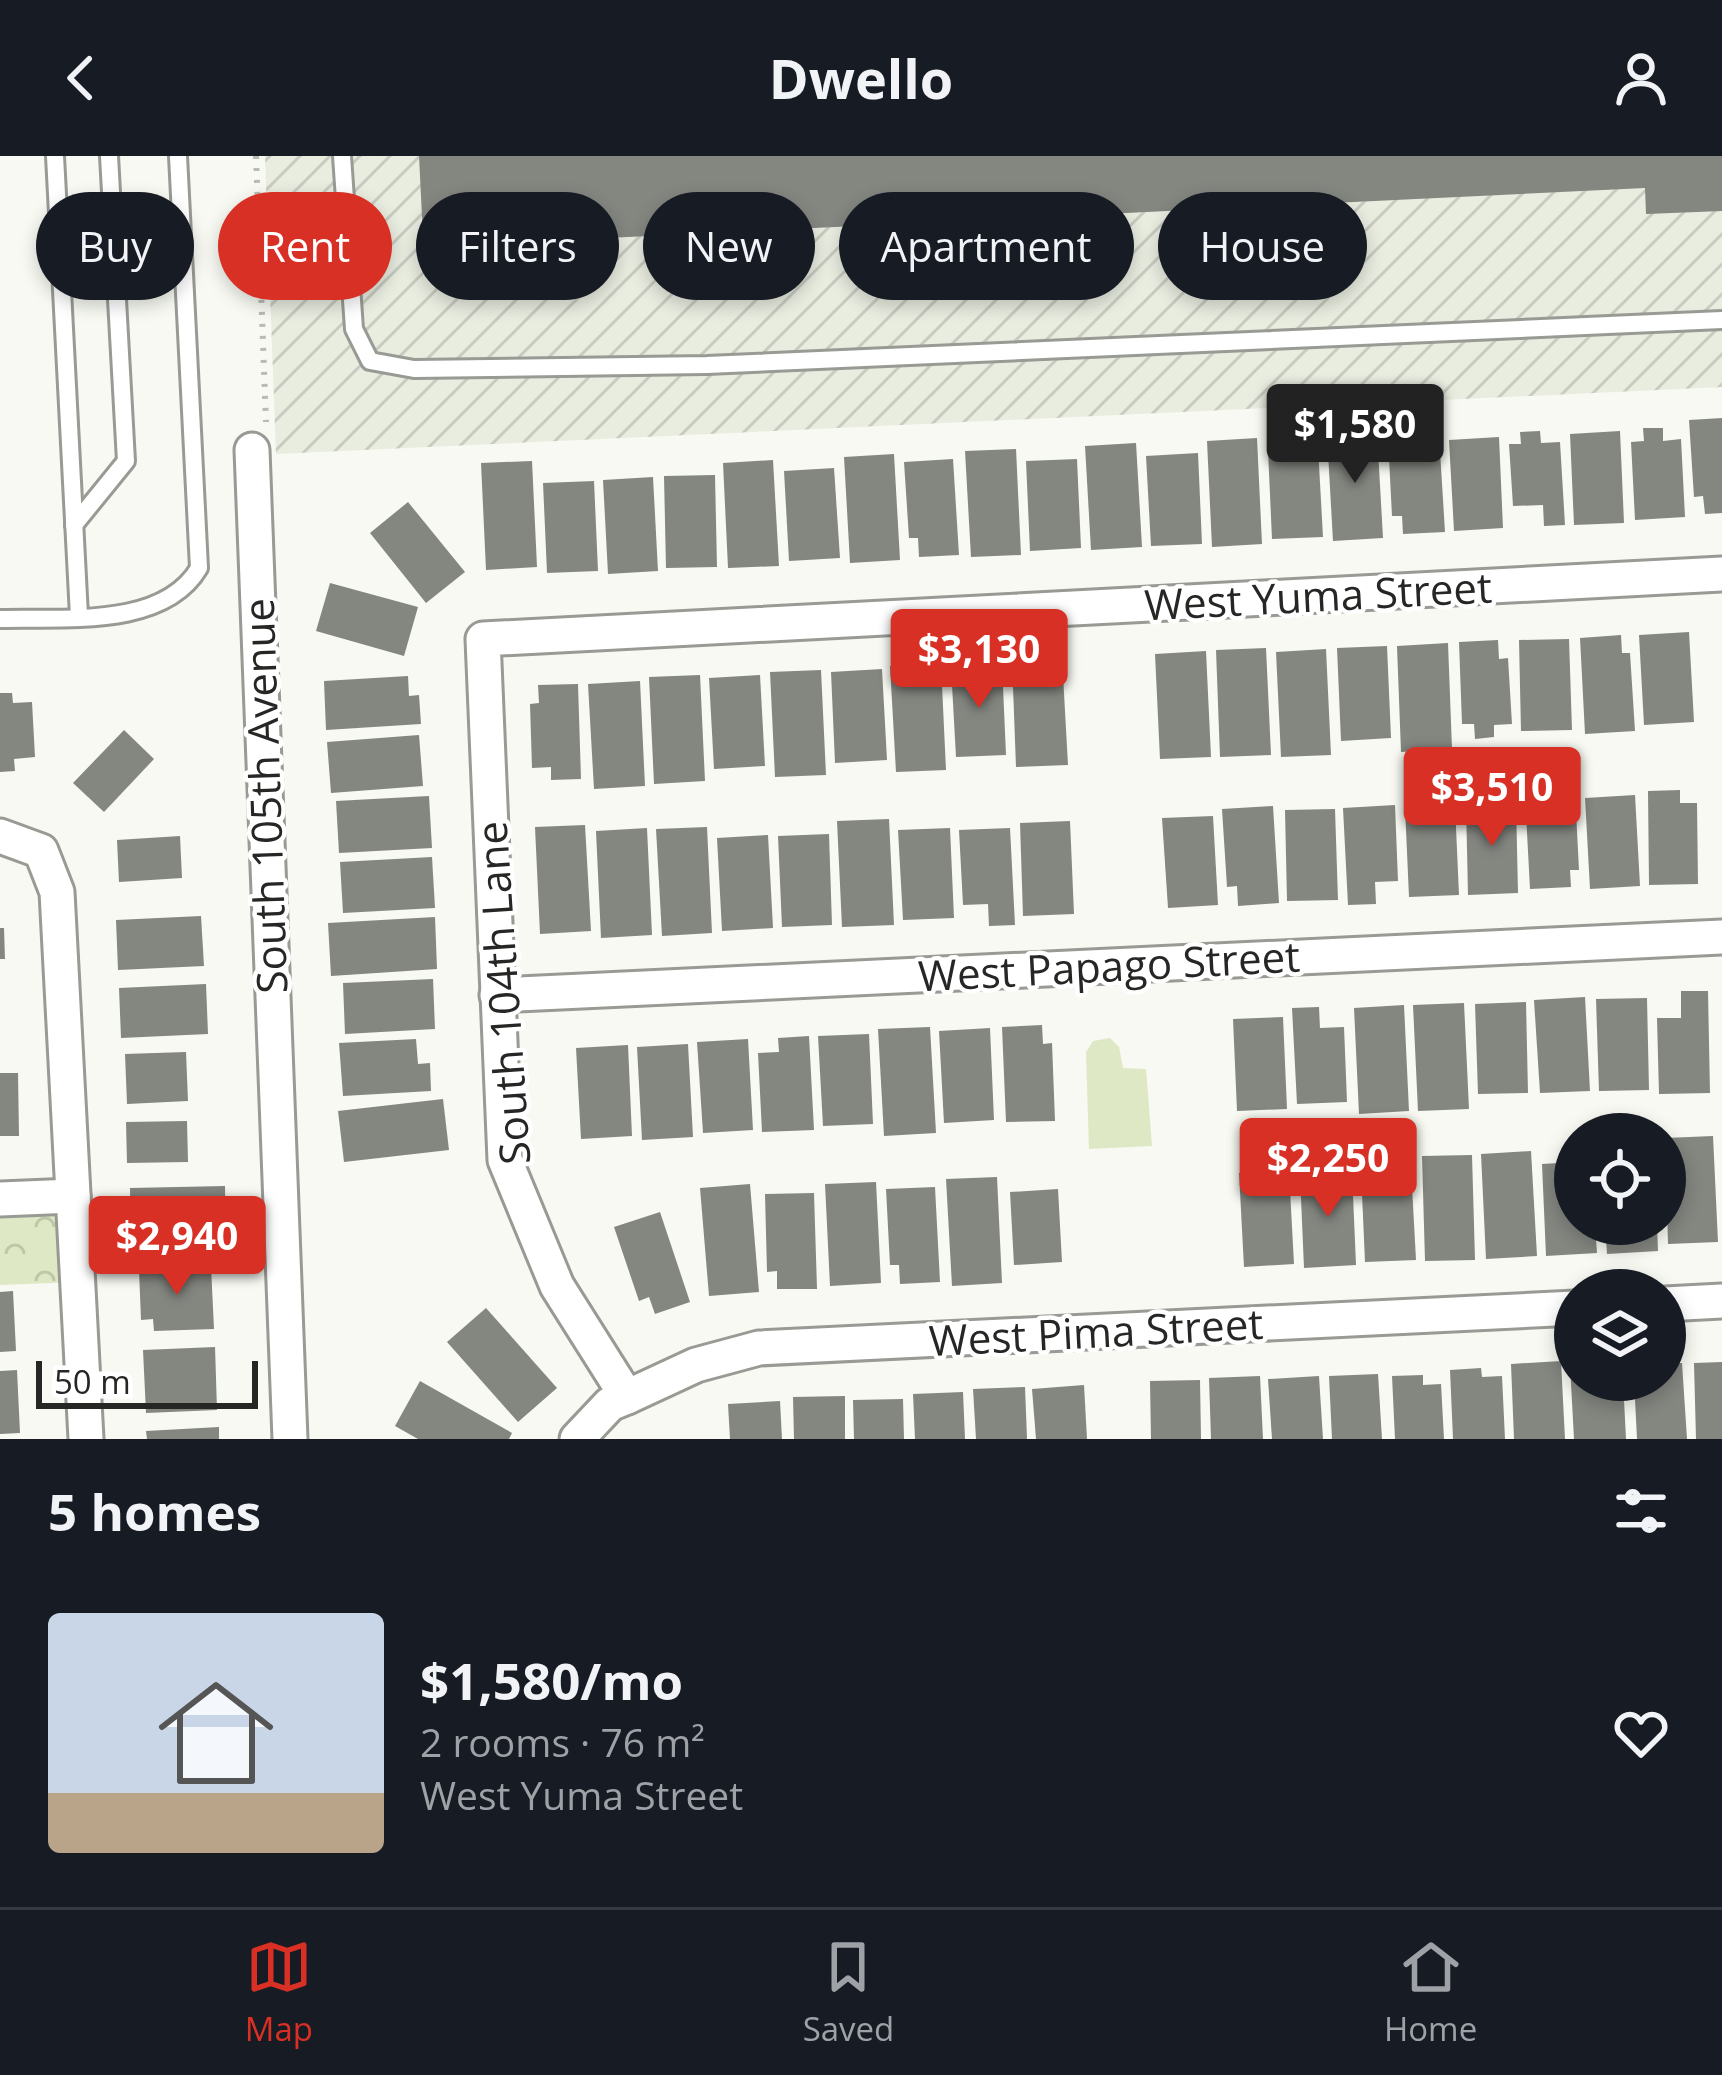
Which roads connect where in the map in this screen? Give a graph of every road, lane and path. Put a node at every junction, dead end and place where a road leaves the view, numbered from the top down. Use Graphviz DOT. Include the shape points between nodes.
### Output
graph roads {
  1 [pos="55,156"];
  2 [pos="109,156"];
  3 [pos="178,156"];
  4 [pos="256,156"];
  5 [pos="342,156"];
  6 [pos="1722,320"];
  7 [pos="252,450"];
  8 [pos="74,525"];
  9 [pos="1722,574"];
  10 [pos="79,616"];
  11 [pos="0,620"];
  12 [pos="483,639"];
  13 [pos="0,836"];
  14 [pos="1722,937"];
  15 [pos="496,995"];
  16 [pos="73,1196"];
  17 [pos="0,1199"];
  18 [pos="1722,1301"];
  19 [pos="1686,1303"];
  20 [pos="1554,1309"];
  21 [pos="627,1396"];
  22 [pos="86,1439"];
  23 [pos="290,1439"];
  24 [pos="577,1439"];
  1 -- 8 [label="lane"];
  2 -- 8 [label="lane" via="126,461"];
  3 -- 10 [label="lane" via="199,568 187,588 155,607"];
  4 -- 7 [label="path" via="266,423"];
  5 -- 6 [label="lane" via="354,328 370,361 414,369 707,365"];
  7 -- 23 [label="street, South 105th Avenue"];
  8 -- 10 [label="lane"];
  9 -- 12 [label="street, West Yuma Street"];
  10 -- 11 [label="lane"];
  12 -- 15 [label="street, South 104th Lane"];
  13 -- 16 [label="street" via="40,851 57,892"];
  14 -- 15 [label="street, West Papago Street"];
  15 -- 21 [label="street, South 104th Lane" via="505,1160 557,1286"];
  16 -- 17 [label="street"];
  16 -- 22 [label="street"];
  18 -- 19 [label="street"];
  20 -- 21 [label="street, West Pima Street" via="759,1348"];
  21 -- 24 [label="street"];
}
